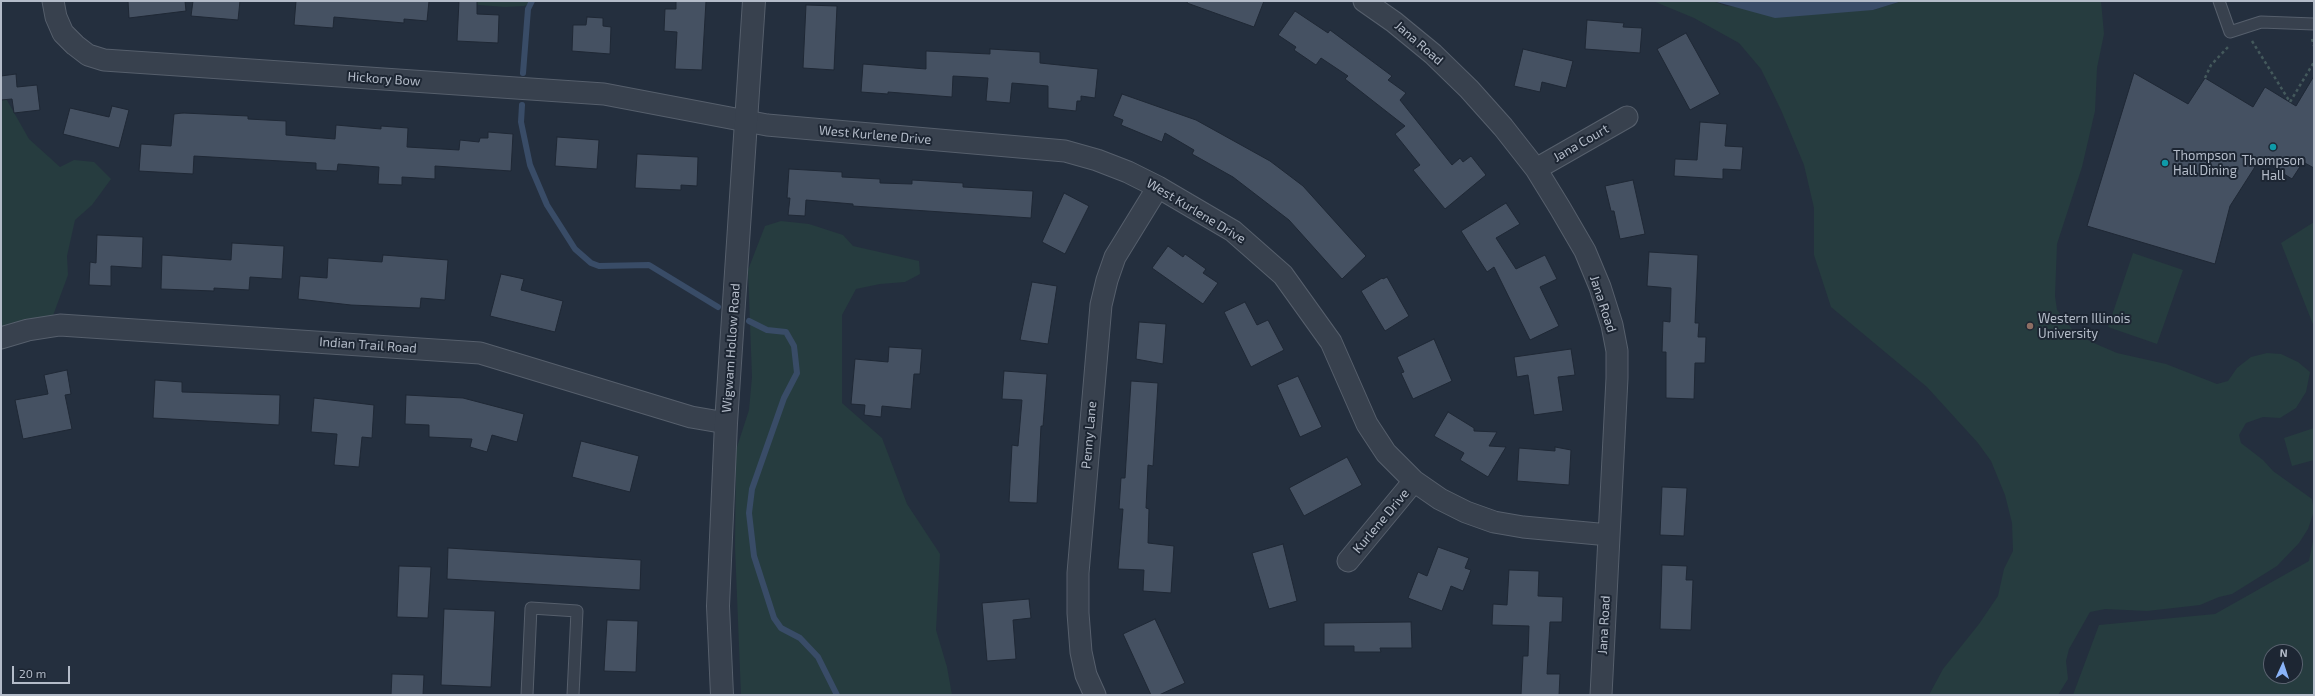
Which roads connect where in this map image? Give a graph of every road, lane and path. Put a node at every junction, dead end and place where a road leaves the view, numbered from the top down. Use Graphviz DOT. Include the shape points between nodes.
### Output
graph roads {
  1 [pos="53,1"];
  2 [pos="754,1"];
  3 [pos="1364,1"];
  4 [pos="2219,1"];
  5 [pos="2314,24"];
  6 [pos="2256,36"];
  7 [pos="2230,46"];
  8 [pos="2314,62"];
  9 [pos="2205,78"];
  10 [pos="1627,117"];
  11 [pos="746,120"];
  12 [pos="1536,169"];
  13 [pos="1158,187"];
  14 [pos="1,338"];
  15 [pos="726,423"];
  16 [pos="1414,481"];
  17 [pos="1609,534"];
  18 [pos="1348,561"];
  19 [pos="527,695"];
  20 [pos="573,695"];
  21 [pos="722,695"];
  22 [pos="1095,695"];
  23 [pos="1601,695"];
  1 -- 11 [label="street, Hickory Bow" via="56,17 67,37 88,55 104,60 604,94"];
  2 -- 11 [label="street, Wigwam Hollow Road"];
  3 -- 12 [label="street, Jana Road" via="1433,54 1469,89"];
  4 -- 5 [label="lane" via="2230,32 2262,22"];
  6 -- 8 [label="path" via="2249,37 2290,102"];
  7 -- 9 [label="path" via="2211,65"];
  10 -- 12 [label="street, Jana Court"];
  11 -- 13 [label="street, West Kurlene Drive" via="767,125 1065,151 1128,172"];
  11 -- 15 [label="street, Wigwam Hollow Road"];
  12 -- 17 [label="street, Jana Road" via="1585,251 1612,325 1617,351 1617,378"];
  13 -- 16 [label="street, West Kurlene Drive" via="1233,230 1283,275 1331,342 1367,424 1386,453"];
  13 -- 22 [label="street, Penny Lane" via="1115,256 1106,280 1101,305 1078,589 1081,652 1086,675"];
  14 -- 15 [label="street, Indian Trail Road" via="28,330 60,325 480,353 691,417"];
  15 -- 21 [label="street, Wigwam Hollow Road" via="718,606"];
  16 -- 17 [label="street, West Kurlene Drive" via="1440,499 1494,522"];
  16 -- 18 [label="street, Kurlene Drive"];
  17 -- 23 [label="street, Jana Road"];
  19 -- 20 [label="lane" via="531,608 577,611"];
}
